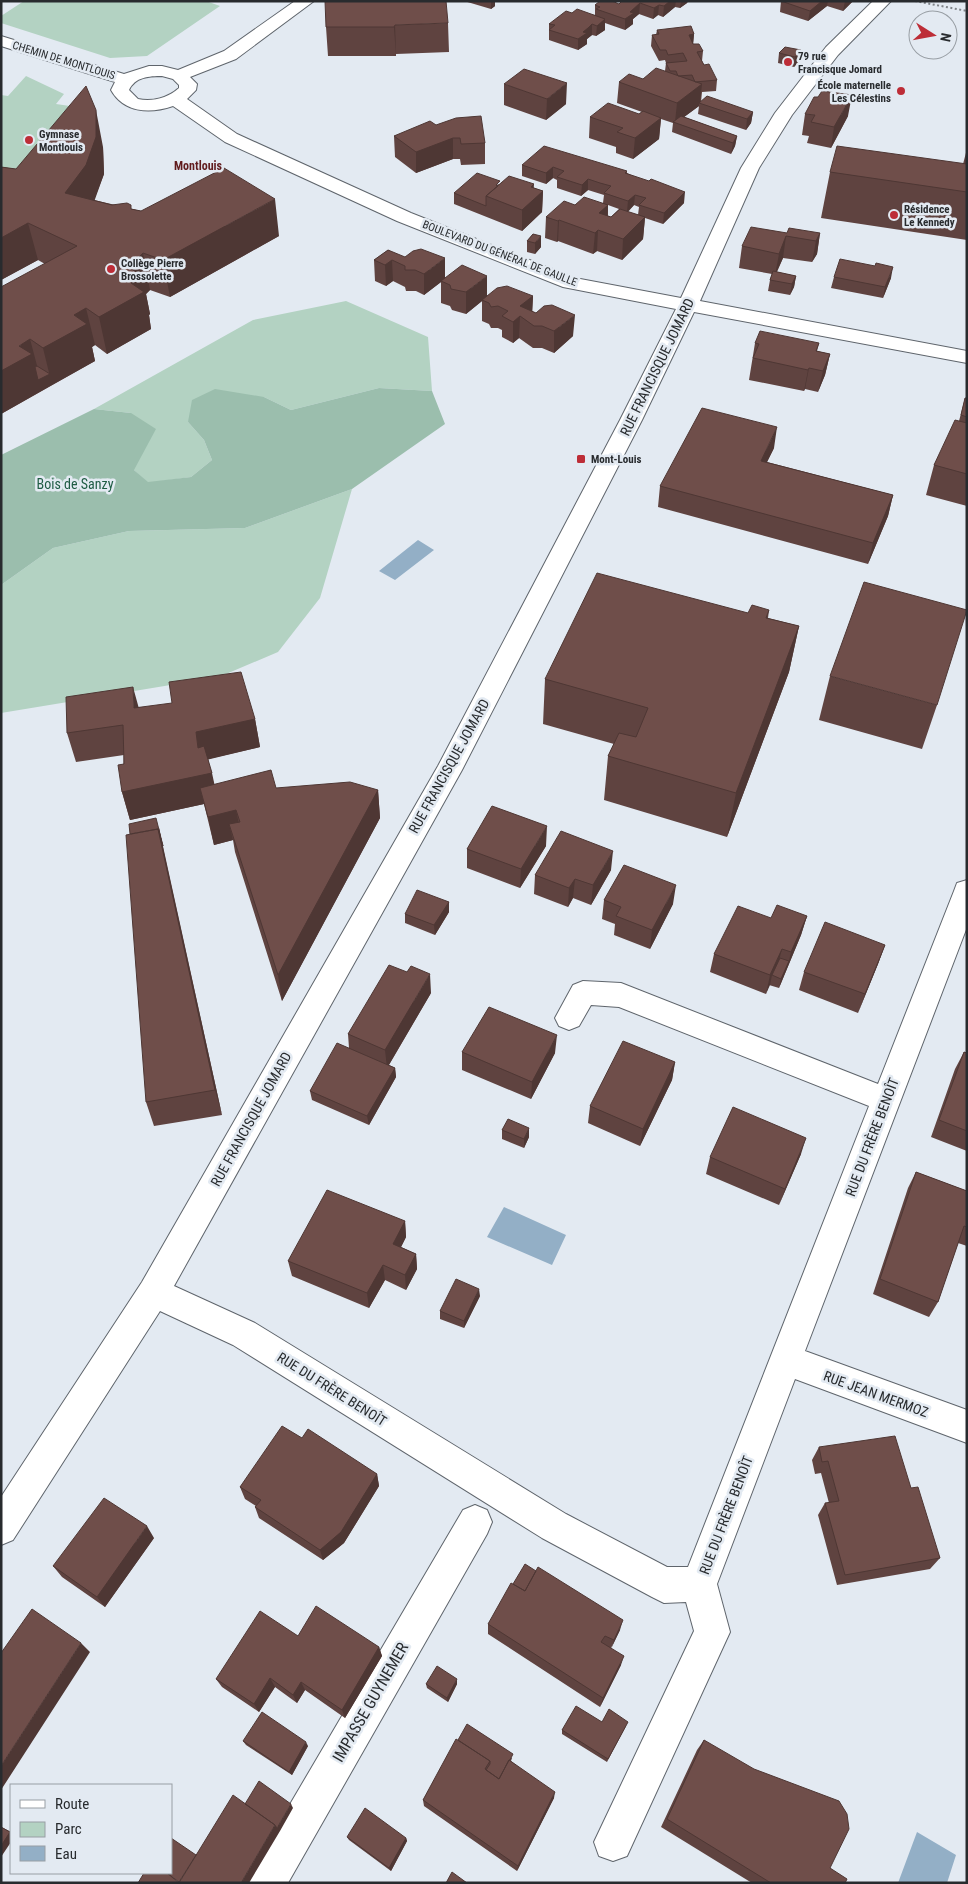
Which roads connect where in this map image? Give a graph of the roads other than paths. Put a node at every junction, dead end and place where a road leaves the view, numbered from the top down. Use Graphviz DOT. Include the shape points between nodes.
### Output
graph roads {
  1 [pos="306,1"];
  2 [pos="883,1"];
  3 [pos="1,41"];
  4 [pos="179,75"];
  5 [pos="126,80"];
  6 [pos="176,100"];
  7 [pos="688,305"];
  8 [pos="967,357"];
  9 [pos="967,891"];
  10 [pos="569,1018"];
  11 [pos="886,1100"];
  12 [pos="153,1293"];
  13 [pos="786,1360"];
  14 [pos="967,1427"];
  15 [pos="475,1522"];
  16 [pos="1,1528"];
  17 [pos="699,1584"];
  18 [pos="613,1842"];
  19 [pos="266,1883"];
  1 -- 4 [label="street" via="230,55"];
  2 -- 7 [label="street, RUE FRANCISQUE JOMARD" via="832,52 784,113 750,168"];
  3 -- 5 [label="street, CHEMIN DE MONTLOUIS"];
  4 -- 5 [label="street" via="152,71"];
  4 -- 6 [label="street" via="188,84 187,90"];
  5 -- 6 [label="street" via="120,90 127,100 145,106"];
  6 -- 7 [label="street, BOULEVARD DU GÉNÉRAL DE GAULLE" via="230,138 432,228 570,283"];
  7 -- 8 [label="street, BOULEVARD DU GÉNÉRAL DE GAULLE"];
  7 -- 12 [label="street, RUE FRANCISQUE JOMARD" via="632,420 448,770"];
  9 -- 11 [label="street, RUE DU FRÈRE BENOÎT"];
  10 -- 11 [label="street" via="582,993 621,995"];
  11 -- 13 [label="street, RUE DU FRÈRE BENOÎT"];
  12 -- 16 [label="street, RUE FRANCISQUE JOMARD"];
  12 -- 17 [label="street, RUE DU FRÈRE BENOÎT" via="244,1334 554,1526 664,1585"];
  13 -- 14 [label="street, RUE JEAN MERMOZ"];
  13 -- 17 [label="street, RUE DU FRÈRE BENOÎT"];
  15 -- 19 [label="street, IMPASSE GUYNEMER"];
  17 -- 18 [label="street" via="712,1632"];
}
